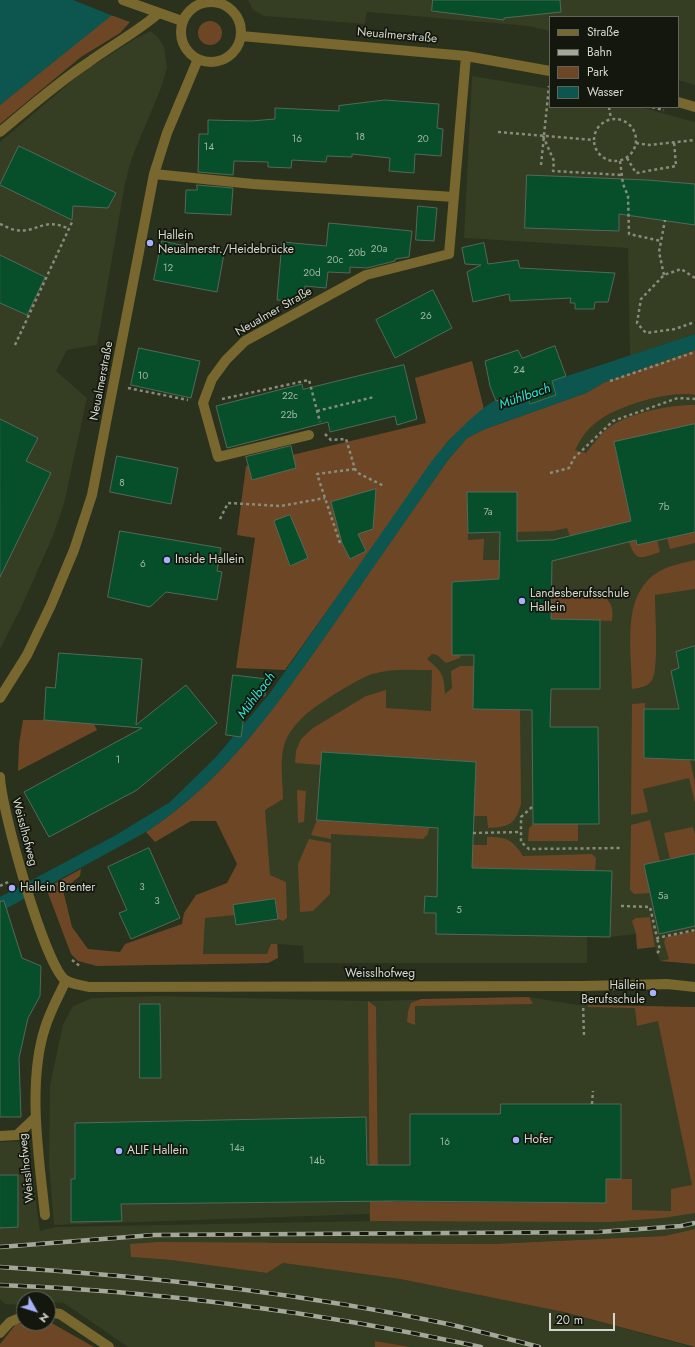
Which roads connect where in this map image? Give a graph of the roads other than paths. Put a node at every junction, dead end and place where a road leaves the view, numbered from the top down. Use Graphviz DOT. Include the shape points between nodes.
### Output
graph roads {
  1 [pos="123,0"];
  2 [pos="224,2"];
  3 [pos="159,13"];
  4 [pos="182,21"];
  5 [pos="241,36"];
  6 [pos="466,56"];
  7 [pos="198,59"];
  8 [pos="549,71"];
  9 [pos="679,102"];
  10 [pos="695,107"];
  11 [pos="0,132"];
  12 [pos="154,174"];
  13 [pos="454,196"];
  14 [pos="310,435"];
  15 [pos="0,698"];
  16 [pos="0,777"];
  17 [pos="66,980"];
  18 [pos="695,987"];
  19 [pos="36,1118"];
  20 [pos="0,1136"];
  21 [pos="45,1215"];
  22 [pos="56,1313"];
  23 [pos="16,1319"];
  24 [pos="0,1333"];
  25 [pos="109,1347"];
  1 -- 3 [label="street"];
  2 -- 4 [label="street" via="203,2 186,14"];
  2 -- 5 [label="street" via="236,16"];
  3 -- 4 [label="street"];
  3 -- 11 [label="street" via="141,29 53,87"];
  4 -- 7 [label="street" via="181,37 184,47"];
  5 -- 6 [label="street, Neualmerstraße"];
  5 -- 7 [label="street" via="232,52 224,59 208,62"];
  6 -- 8 [label="street, Neualmerstraße"];
  6 -- 13 [label="street, Neualmer Straße"];
  7 -- 12 [label="street, Neualmerstraße" via="167,133"];
  9 -- 10 [label="street"];
  12 -- 13 [label="street" via="253,184"];
  12 -- 15 [label="street, Neualmerstraße" via="92,495 74,550 27,655"];
  13 -- 14 [label="street, Neualmer Straße" via="449,254 366,275 245,341 212,379 203,403 218,457"];
  16 -- 17 [label="street, Weisslhofweg" via="1,793 30,900 52,961"];
  17 -- 18 [label="street, Weisslhofweg" via="89,987 668,984"];
  17 -- 19 [label="street, Weisslhofweg" via="45,1028 39,1057"];
  19 -- 20 [label="street, Weisslhofweg" via="17,1135"];
  19 -- 21 [label="street, Weisslhofweg"];
  22 -- 25 [label="street"];
  23 -- 24 [label="street"];
}
